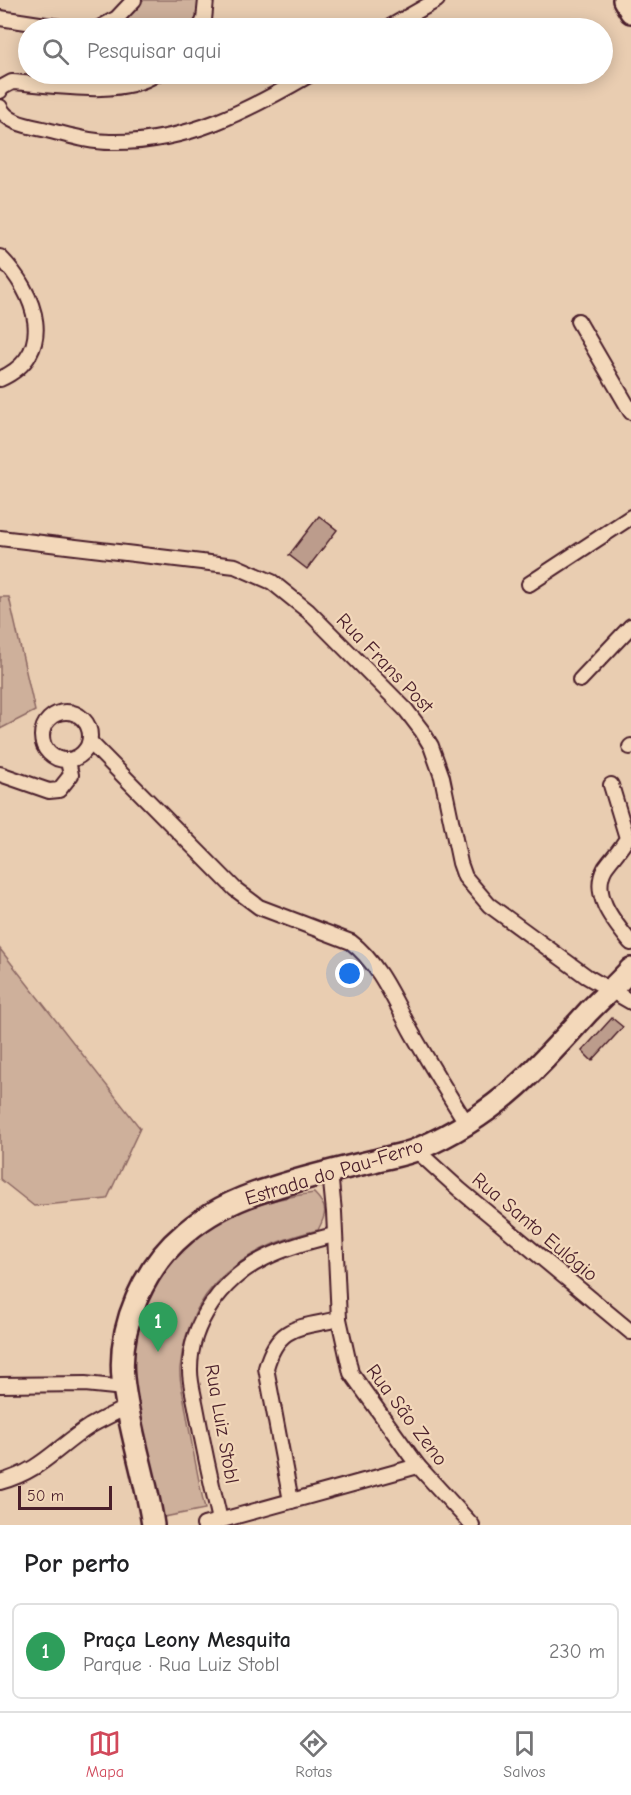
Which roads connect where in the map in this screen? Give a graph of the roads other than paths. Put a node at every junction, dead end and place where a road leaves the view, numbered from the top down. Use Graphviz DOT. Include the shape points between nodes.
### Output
graph roads {
  1 [pos="134,0"];
  2 [pos="206,0"];
  3 [pos="437,0"];
  4 [pos="624,0"];
  5 [pos="631,12"];
  6 [pos="0,18"];
  7 [pos="117,18"];
  8 [pos="204,18"];
  9 [pos="406,18"];
  10 [pos="18,21"];
  11 [pos="18,82"];
  12 [pos="42,84"];
  13 [pos="131,84"];
  14 [pos="293,84"];
  15 [pos="0,91"];
  16 [pos="0,107"];
  17 [pos="0,257"];
  18 [pos="578,321"];
  19 [pos="0,379"];
  20 [pos="631,412"];
  21 [pos="631,518"];
  22 [pos="0,538"];
  23 [pos="529,584"];
  24 [pos="630,630"];
  25 [pos="580,680"];
  26 [pos="90,742"];
  27 [pos="68,760"];
  28 [pos="0,774"];
  29 [pos="611,785"];
  30 [pos="631,943"];
  31 [pos="631,969"];
  32 [pos="610,991"];
  33 [pos="631,1002"];
  34 [pos="467,1124"];
  35 [pos="416,1150"];
  36 [pos="330,1172"];
  37 [pos="334,1235"];
  38 [pos="339,1319"];
  39 [pos="631,1332"];
  40 [pos="0,1385"];
  41 [pos="126,1397"];
  42 [pos="418,1466"];
  43 [pos="0,1482"];
  44 [pos="291,1500"];
  45 [pos="253,1511"];
  46 [pos="220,1520"];
  47 [pos="153,1525"];
  48 [pos="204,1525"];
  49 [pos="255,1525"];
  50 [pos="472,1525"];
  1 -- 7 [label="street"];
  2 -- 8 [label="street"];
  3 -- 9 [label="street"];
  4 -- 5 [label="main road"];
  6 -- 10 [label="street"];
  11 -- 15 [label="street" via="7,83"];
  12 -- 13 [label="street" via="103,88"];
  14 -- 16 [label="street" via="217,124 131,142 75,138 11,120"];
  17 -- 19 [label="street" via="22,287 37,324 28,360"];
  18 -- 20 [label="street"];
  21 -- 23 [label="street"];
  22 -- 32 [label="street, Rua Frans Post" via="235,566 272,582 308,611 422,730 438,762 460,863 474,890 506,918"];
  24 -- 25 [label="street"];
  26 -- 27 [label="street" via="82,755"];
  26 -- 27 [label="street" via="88,727 79,716 64,712 51,718 43,731 44,746 54,757"];
  26 -- 34 [label="street" via="241,894 259,907 359,948 380,976"];
  27 -- 28 [label="street" via="71,775 59,790 42,789"];
  29 -- 30 [label="street" via="627,838 605,868 600,891"];
  31 -- 32 [label="main road, Estrada do Pau-Ferro"];
  32 -- 33 [label="street, Rua Frans Post"];
  32 -- 34 [label="main road, Estrada do Pau-Ferro" via="517,1087"];
  34 -- 35 [label="main road, Estrada do Pau-Ferro"];
  35 -- 36 [label="main road, Estrada do Pau-Ferro"];
  35 -- 39 [label="street, Rua Santo Eulógio"];
  36 -- 37 [label="street, Rua São Zeno"];
  36 -- 41 [label="main road, Estrada do Pau-Ferro" via="265,1190 232,1204 205,1218 168,1250 131,1313 123,1358"];
  37 -- 38 [label="street, Rua São Zeno"];
  37 -- 46 [label="street, Rua Luiz Stobl" via="262,1259 217,1295 201,1321 192,1346 190,1372"];
  38 -- 42 [label="street, Rua São Zeno" via="351,1373"];
  38 -- 44 [label="street" via="289,1330 278,1340 268,1360 270,1398"];
  40 -- 41 [label="street" via="85,1384"];
  41 -- 43 [label="street" via="33,1470"];
  41 -- 47 [label="main road, Estrada do Pau-Ferro"];
  42 -- 44 [label="street"];
  42 -- 50 [label="street, Rua São Zeno"];
  44 -- 45 [label="street"];
  45 -- 46 [label="street"];
  45 -- 49 [label="street"];
  46 -- 48 [label="street"];
}
